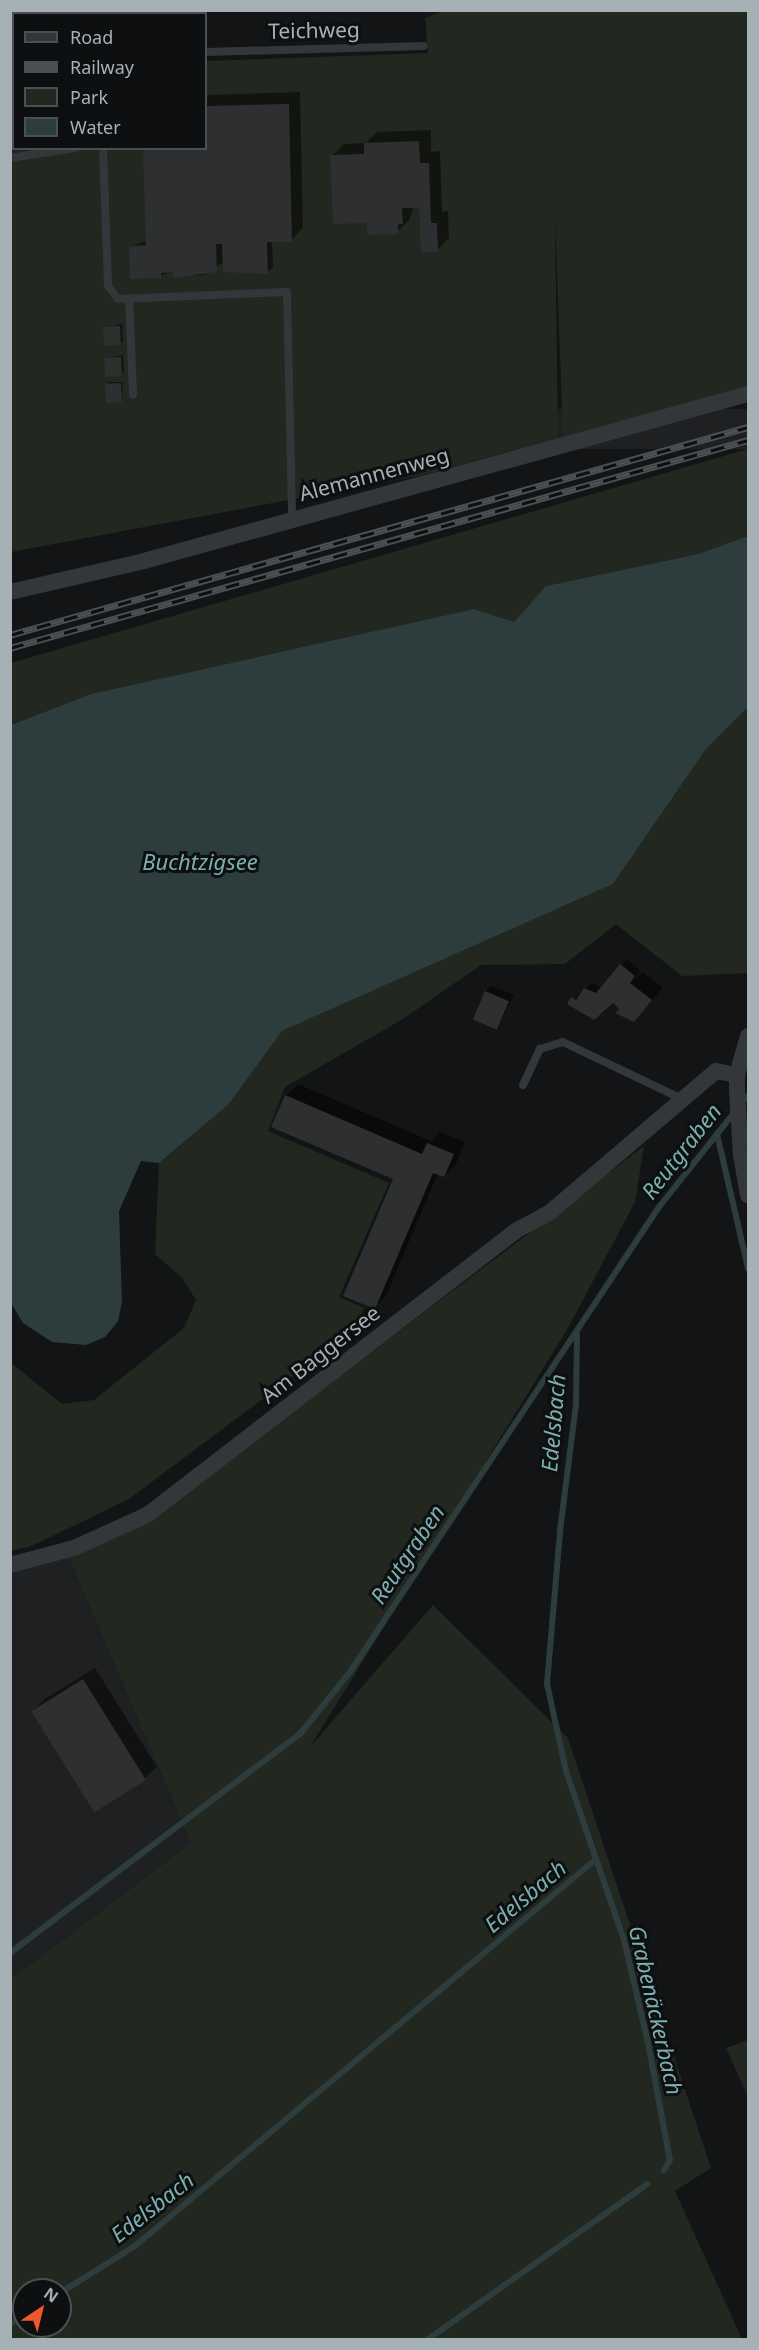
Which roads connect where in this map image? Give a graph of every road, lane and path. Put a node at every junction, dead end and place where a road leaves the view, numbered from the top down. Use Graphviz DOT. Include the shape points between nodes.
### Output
graph roads {
  1 [pos="424,46"];
  2 [pos="207,52"];
  3 [pos="63,150"];
  4 [pos="103,150"];
  5 [pos="10,158"];
  6 [pos="129,298"];
  7 [pos="748,394"];
  8 [pos="133,395"];
  9 [pos="291,520"];
  10 [pos="10,592"];
  11 [pos="748,1036"];
  12 [pos="737,1082"];
  13 [pos="523,1085"];
  14 [pos="685,1100"];
  15 [pos="748,1195"];
  16 [pos="10,1565"];
  1 -- 2 [label="lane, Teichweg"];
  3 -- 5 [label="lane"];
  4 -- 6 [label="lane" via="108,286 118,299"];
  6 -- 8 [label="lane"];
  6 -- 9 [label="lane" via="287,292"];
  7 -- 9 [label="street, Alemannenweg"];
  9 -- 10 [label="street, Alemannenweg" via="144,561"];
  11 -- 12 [label="street"];
  12 -- 14 [label="street, Am Baggersee" via="716,1071"];
  12 -- 15 [label="street" via="737,1120"];
  13 -- 14 [label="lane" via="540,1049 563,1041"];
  14 -- 16 [label="street, Am Baggersee" via="549,1213 518,1230 147,1515 74,1548"];
}
